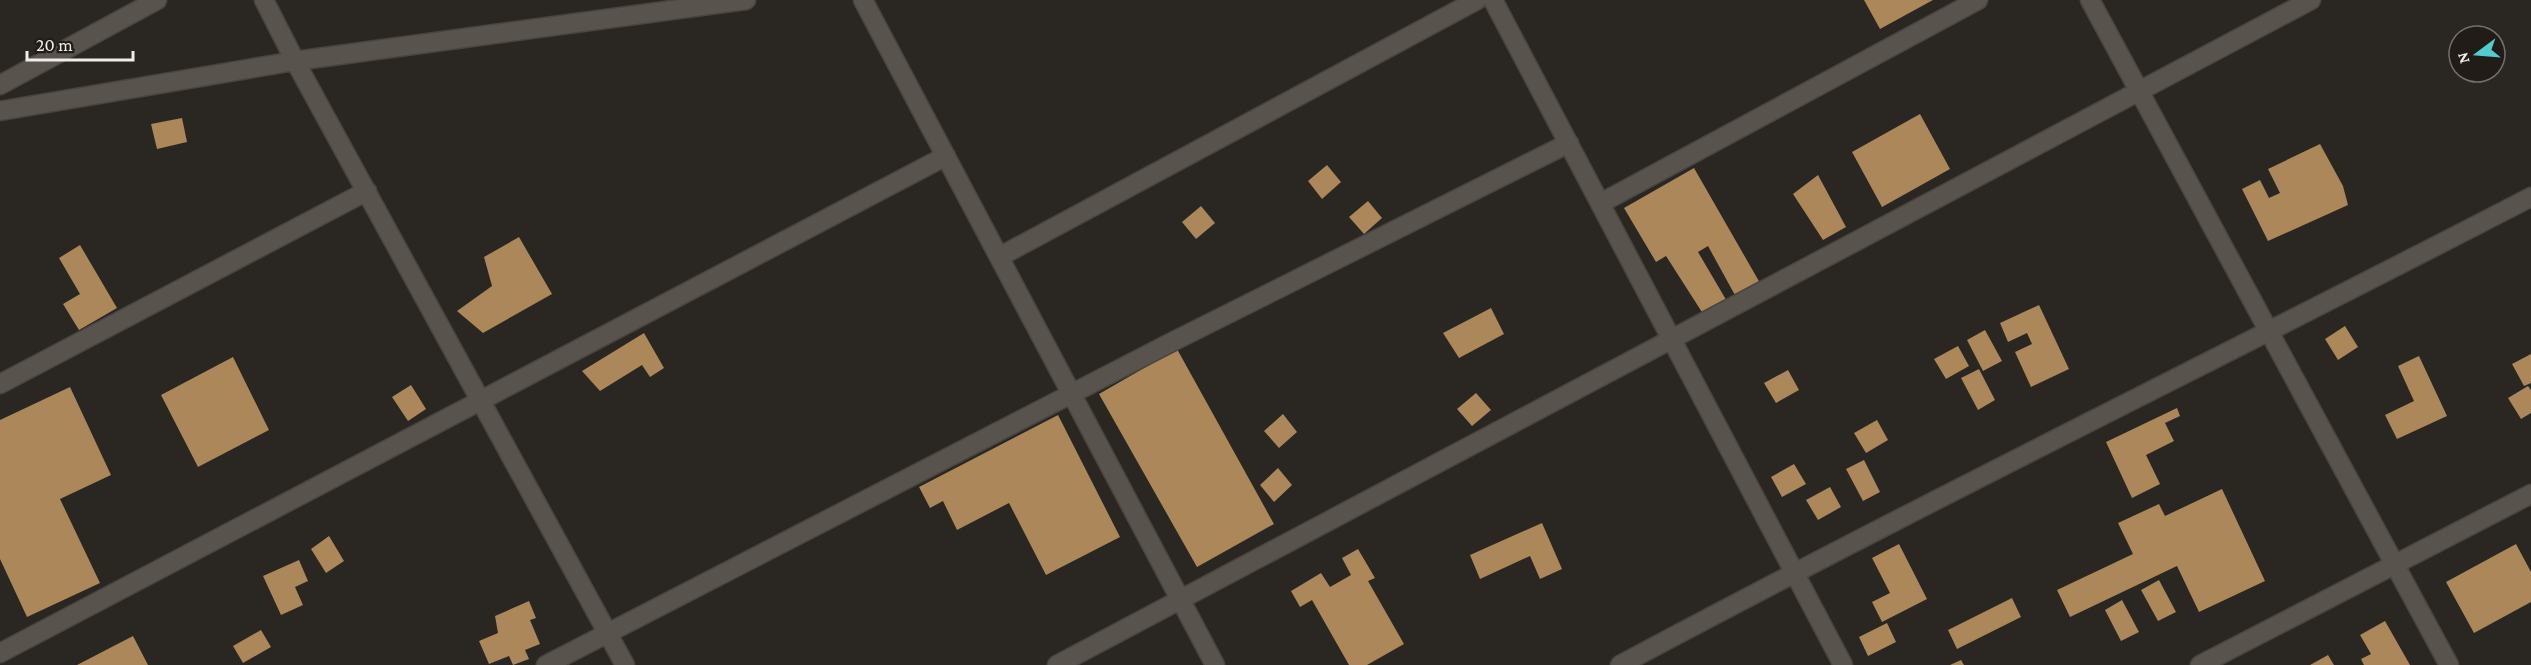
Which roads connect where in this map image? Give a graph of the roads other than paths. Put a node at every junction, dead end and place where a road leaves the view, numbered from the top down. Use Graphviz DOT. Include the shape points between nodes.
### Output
graph roads {
  1 [pos="157,0"];
  2 [pos="264,0"];
  3 [pos="746,0"];
  4 [pos="864,0"];
  5 [pos="1478,0"];
  6 [pos="1493,0"];
  7 [pos="1978,0"];
  8 [pos="2090,0"];
  9 [pos="2311,0"];
  10 [pos="295,61"];
  11 [pos="0,85"];
  12 [pos="2139,92"];
  13 [pos="0,111"];
  14 [pos="1569,143"];
  15 [pos="946,156"];
  16 [pos="367,191"];
  17 [pos="2531,197"];
  18 [pos="1601,203"];
  19 [pos="999,257"];
  20 [pos="2270,332"];
  21 [pos="1672,339"];
  22 [pos="0,384"];
  23 [pos="1071,394"];
  24 [pos="481,400"];
  25 [pos="2531,494"];
  26 [pos="2396,564"];
  27 [pos="1794,572"];
  28 [pos="1180,600"];
  29 [pos="608,633"];
  30 [pos="0,653"];
  31 [pos="546,665"];
  32 [pos="625,665"];
  33 [pos="1058,665"];
  34 [pos="1215,665"];
  35 [pos="1620,665"];
  36 [pos="1844,665"];
  37 [pos="2200,665"];
  38 [pos="2449,665"];
  1 -- 11 [label="street"];
  2 -- 10 [label="street"];
  3 -- 10 [label="street"];
  4 -- 15 [label="street"];
  5 -- 19 [label="street"];
  6 -- 14 [label="street"];
  7 -- 18 [label="street"];
  8 -- 12 [label="street"];
  9 -- 12 [label="street"];
  10 -- 13 [label="street"];
  10 -- 16 [label="street"];
  12 -- 20 [label="street"];
  12 -- 21 [label="street"];
  14 -- 18 [label="street"];
  14 -- 23 [label="street"];
  15 -- 19 [label="street"];
  15 -- 24 [label="street"];
  16 -- 22 [label="street"];
  16 -- 24 [label="street"];
  17 -- 20 [label="street"];
  18 -- 21 [label="street"];
  19 -- 23 [label="street"];
  20 -- 26 [label="street"];
  20 -- 27 [label="street"];
  21 -- 27 [label="street"];
  21 -- 28 [label="street"];
  23 -- 28 [label="street"];
  23 -- 29 [label="street"];
  24 -- 29 [label="street"];
  24 -- 30 [label="street"];
  25 -- 26 [label="street"];
  26 -- 37 [label="street"];
  26 -- 38 [label="street"];
  27 -- 35 [label="street"];
  27 -- 36 [label="street"];
  28 -- 33 [label="street"];
  28 -- 34 [label="street"];
  29 -- 31 [label="street"];
  29 -- 32 [label="street"];
}
